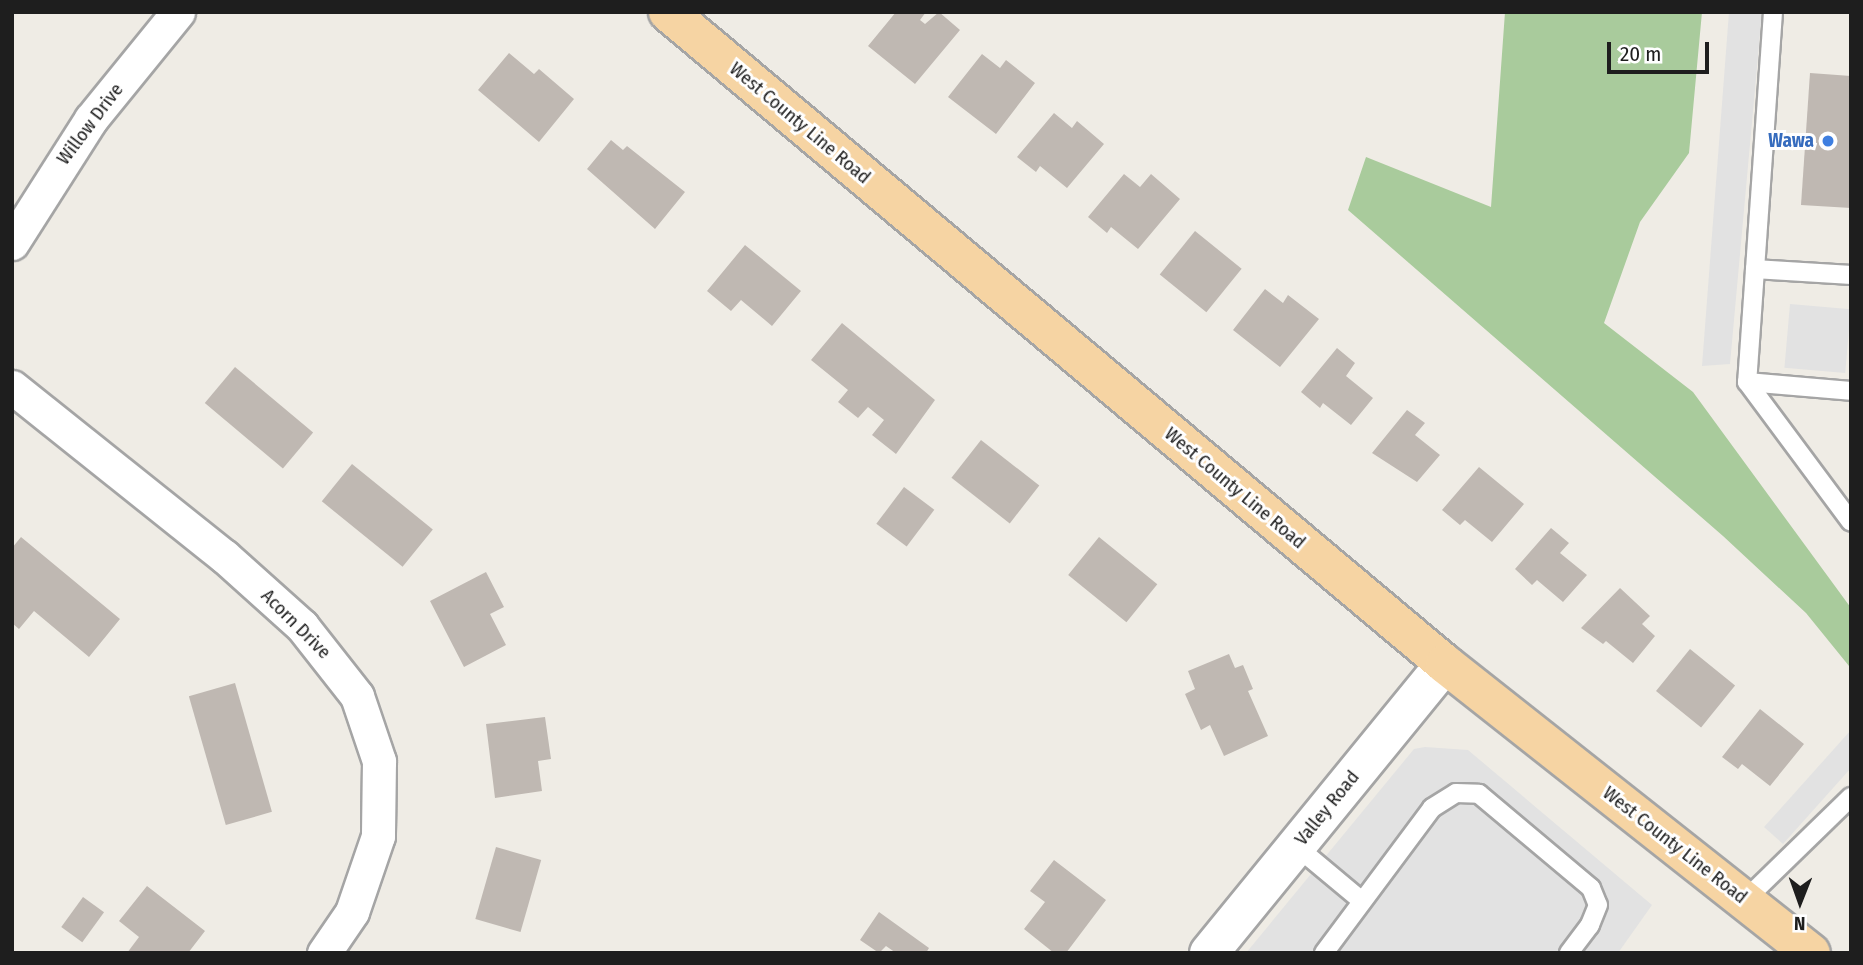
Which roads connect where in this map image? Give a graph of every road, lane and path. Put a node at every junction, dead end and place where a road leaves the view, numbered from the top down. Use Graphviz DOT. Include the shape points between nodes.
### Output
graph roads {
  1 [pos="178,12"];
  2 [pos="668,12"];
  3 [pos="1773,12"];
  4 [pos="12,243"];
  5 [pos="1755,269"];
  6 [pos="1851,275"];
  7 [pos="1747,382"];
  8 [pos="12,387"];
  9 [pos="1851,391"];
  10 [pos="1850,521"];
  11 [pos="1444,663"];
  12 [pos="1851,797"];
  13 [pos="1296,846"];
  14 [pos="1745,900"];
  15 [pos="1362,901"];
  16 [pos="324,953"];
  17 [pos="1209,953"];
  18 [pos="1324,953"];
  19 [pos="1569,953"];
  20 [pos="1811,953"];
  1 -- 4 [label="street, Willow Drive" via="91,119"];
  2 -- 11 [label="main road, West County Line Road"];
  3 -- 5 [label="lane"];
  5 -- 6 [label="lane"];
  5 -- 7 [label="lane"];
  7 -- 9 [label="lane"];
  7 -- 10 [label="lane"];
  8 -- 16 [label="street, Acorn Drive" via="224,556 302,626 357,696 379,761 378,836 352,912"];
  11 -- 13 [label="street, Valley Road"];
  11 -- 14 [label="main road, West County Line Road"];
  12 -- 14 [label="lane"];
  13 -- 15 [label="lane"];
  13 -- 17 [label="street, Valley Road"];
  14 -- 20 [label="main road, West County Line Road"];
  15 -- 18 [label="lane"];
  15 -- 19 [label="lane" via="1432,807 1455,793 1479,794 1591,888 1598,905"];
}
